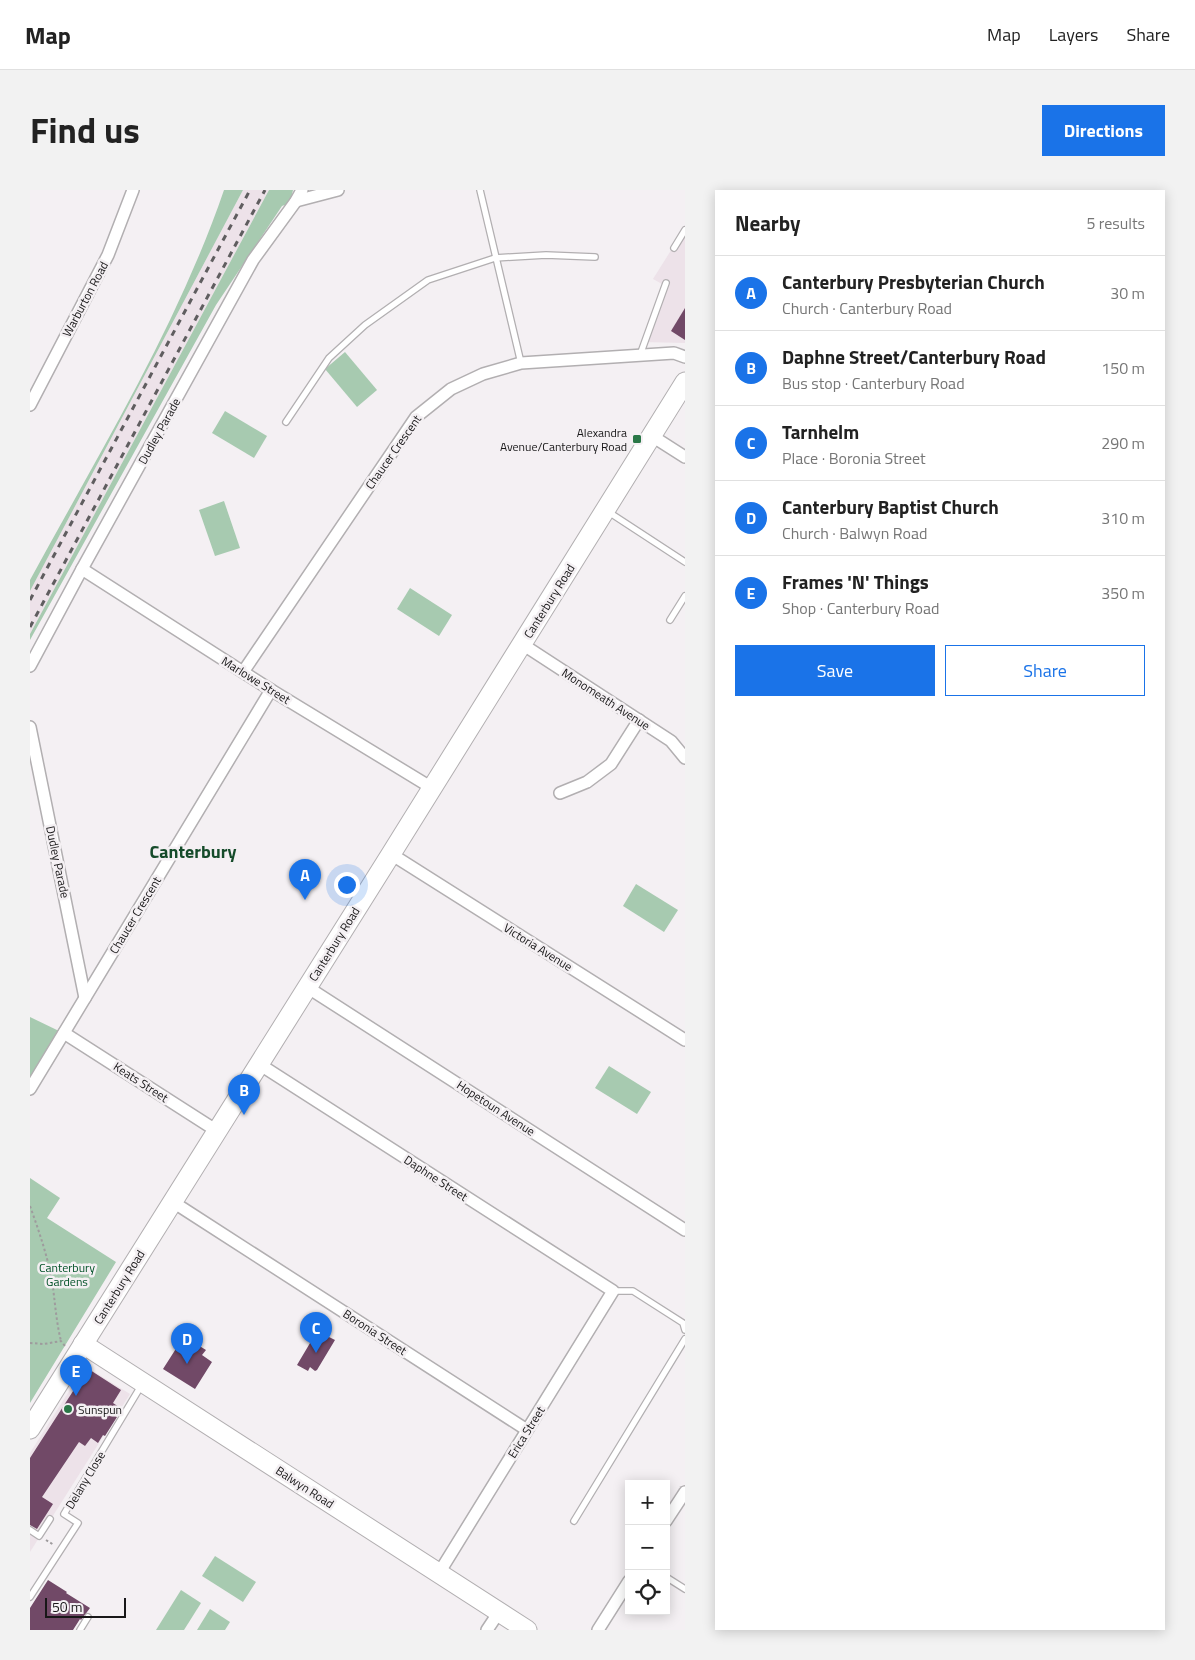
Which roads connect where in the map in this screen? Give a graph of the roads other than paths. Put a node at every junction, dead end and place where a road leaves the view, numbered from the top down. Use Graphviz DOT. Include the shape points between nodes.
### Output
graph roads {
  1 [pos="133,190"];
  2 [pos="302,190"];
  3 [pos="338,190"];
  4 [pos="480,190"];
  5 [pos="296,201"];
  6 [pos="685,230"];
  7 [pos="674,248"];
  8 [pos="595,257"];
  9 [pos="495,258"];
  10 [pos="666,283"];
  11 [pos="640,356"];
  12 [pos="685,357"];
  13 [pos="521,362"];
  14 [pos="685,382"];
  15 [pos="30,405"];
  16 [pos="286,422"];
  17 [pos="652,436"];
  18 [pos="685,457"];
  19 [pos="605,510"];
  20 [pos="685,562"];
  21 [pos="82,569"];
  22 [pos="685,596"];
  23 [pos="670,620"];
  24 [pos="522,644"];
  25 [pos="30,666"];
  26 [pos="243,672"];
  27 [pos="271,690"];
  28 [pos="639,720"];
  29 [pos="30,727"];
  30 [pos="685,758"];
  31 [pos="432,788"];
  32 [pos="560,793"];
  33 [pos="391,854"];
  34 [pos="307,987"];
  35 [pos="85,998"];
  36 [pos="64,1033"];
  37 [pos="685,1040"];
  38 [pos="258,1064"];
  39 [pos="30,1089"];
  40 [pos="217,1131"];
  41 [pos="173,1202"];
  42 [pos="685,1230"];
  43 [pos="613,1291"];
  44 [pos="685,1330"];
  45 [pos="685,1339"];
  46 [pos="83,1344"];
  47 [pos="143,1382"];
  48 [pos="30,1428"];
  49 [pos="527,1430"];
  50 [pos="685,1492"];
  51 [pos="670,1515"];
  52 [pos="50,1519"];
  53 [pos="574,1521"];
  54 [pos="30,1530"];
  55 [pos="439,1573"];
  56 [pos="670,1580"];
  57 [pos="625,1587"];
  58 [pos="685,1589"];
  59 [pos="30,1598"];
  60 [pos="499,1612"];
  61 [pos="88,1617"];
  62 [pos="80,1630"];
  63 [pos="487,1630"];
  64 [pos="527,1630"];
  65 [pos="598,1630"];
  1 -- 15 [label="street, Warburton Road" via="108,255"];
  2 -- 5 [label="street, Dudley Parade"];
  3 -- 5 [label="street"];
  4 -- 9 [label="lane"];
  5 -- 21 [label="street, Dudley Parade" via="253,260"];
  6 -- 7 [label="lane"];
  8 -- 9 [label="lane"];
  9 -- 13 [label="lane"];
  9 -- 16 [label="lane" via="428,280 365,324 329,358"];
  10 -- 11 [label="lane"];
  11 -- 12 [label="street, Chaucer Crescent" via="674,353"];
  11 -- 13 [label="street, Chaucer Crescent"];
  13 -- 26 [label="street, Chaucer Crescent" via="451,389 416,417"];
  14 -- 17 [label="main road, Canterbury Road"];
  17 -- 18 [label="street"];
  17 -- 19 [label="main road, Canterbury Road"];
  19 -- 20 [label="lane"];
  19 -- 24 [label="main road, Canterbury Road"];
  21 -- 25 [label="street, Dudley Parade"];
  21 -- 26 [label="street, Marlowe Street"];
  22 -- 23 [label="lane"];
  24 -- 28 [label="street, Monomeath Avenue"];
  24 -- 31 [label="main road, Canterbury Road"];
  26 -- 27 [label="street, Marlowe Street"];
  27 -- 31 [label="street, Marlowe Street"];
  27 -- 35 [label="street, Chaucer Crescent"];
  28 -- 30 [label="street, Monomeath Avenue" via="671,741"];
  28 -- 32 [label="street" via="612,764 587,782"];
  29 -- 35 [label="street, Dudley Parade"];
  31 -- 33 [label="main road, Canterbury Road"];
  33 -- 34 [label="main road, Canterbury Road"];
  33 -- 37 [label="street, Victoria Avenue"];
  34 -- 38 [label="main road, Canterbury Road"];
  34 -- 42 [label="street, Hopetoun Avenue"];
  35 -- 36 [label="street, Chaucer Crescent"];
  36 -- 39 [label="street, Chaucer Crescent"];
  36 -- 40 [label="street, Keats Street"];
  38 -- 40 [label="main road, Canterbury Road"];
  38 -- 43 [label="street, Daphne Street"];
  40 -- 41 [label="main road, Canterbury Road"];
  41 -- 46 [label="main road, Canterbury Road"];
  41 -- 49 [label="street, Boronia Street"];
  43 -- 44 [label="lane" via="633,1291 683,1323"];
  43 -- 49 [label="street, Erica Street"];
  45 -- 53 [label="lane"];
  46 -- 47 [label="main road, Balwyn Road"];
  46 -- 48 [label="main road, Canterbury Road"];
  47 -- 55 [label="main road, Balwyn Road"];
  47 -- 59 [label="lane, Delany Close" via="64,1514 78,1523"];
  49 -- 55 [label="street, Erica Street"];
  50 -- 51 [label="street"];
  52 -- 54 [label="lane" via="39,1536"];
  55 -- 60 [label="main road, Balwyn Road"];
  56 -- 58 [label="lane"];
  57 -- 65 [label="street"];
  60 -- 63 [label="street"];
  60 -- 64 [label="main road, Balwyn Road"];
  61 -- 62 [label="lane"];
}
